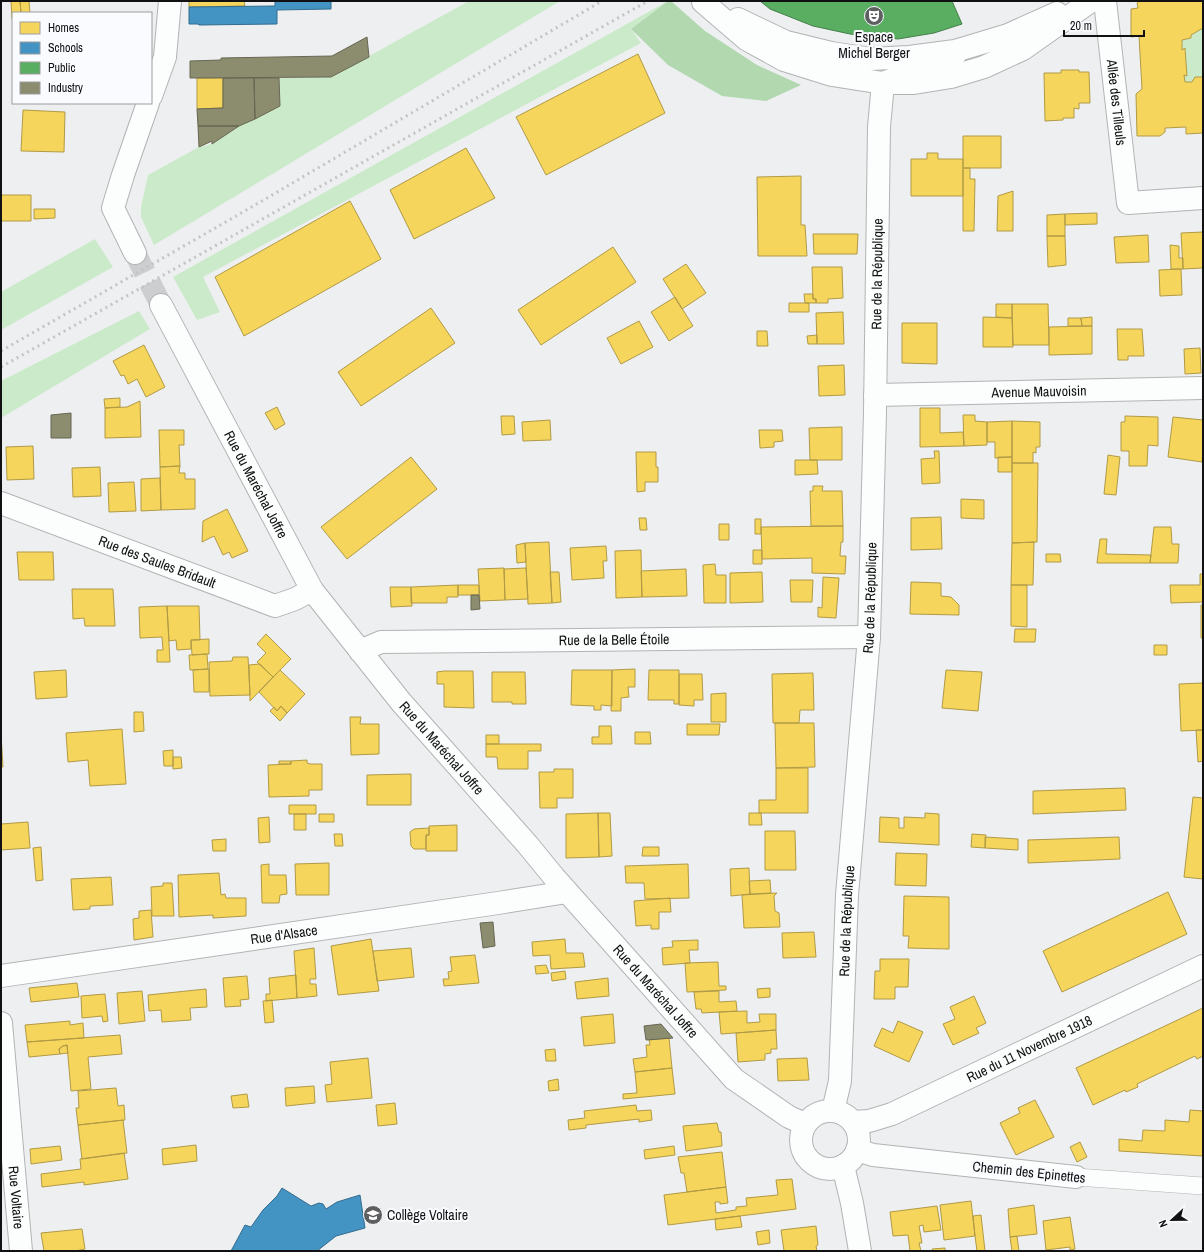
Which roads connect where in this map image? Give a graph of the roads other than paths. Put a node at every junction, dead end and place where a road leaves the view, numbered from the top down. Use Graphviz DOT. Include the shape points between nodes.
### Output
graph roads {
  1 [pos="170,1"];
  2 [pos="1083,1"];
  3 [pos="1091,1"];
  4 [pos="1105,1"];
  5 [pos="1008,35"];
  6 [pos="883,83"];
  7 [pos="152,93"];
  8 [pos="148,104"];
  9 [pos="1203,198"];
  10 [pos="135,253"];
  11 [pos="161,305"];
  12 [pos="1203,388"];
  13 [pos="875,396"];
  14 [pos="1,503"];
  15 [pos="312,590"];
  16 [pos="869,637"];
  17 [pos="360,651"];
  18 [pos="567,892"];
  19 [pos="1203,966"];
  20 [pos="1,976"];
  21 [pos="1,1023"];
  22 [pos="833,1111"];
  23 [pos="853,1122"];
  24 [pos="805,1124"];
  25 [pos="850,1158"];
  26 [pos="1076,1177"];
  27 [pos="1203,1186"];
  28 [pos="21,1251"];
  29 [pos="860,1251"];
  1 -- 7 [label="street" via="165,57"];
  2 -- 5 [label="street"];
  3 -- 6 [label="street" via="1023,49 984,67 950,77 914,83"];
  4 -- 9 [label="street, Allée des Tilleuls" via="1128,203"];
  5 -- 6 [label="street"];
  5 -- 6 [label="street" via="955,51 910,58 871,59 831,54 786,42 703,2 746,39 784,60 832,75"];
  6 -- 13 [label="street, Rue de la République" via="879,127"];
  8 -- 10 [label="street" via="113,208"];
  11 -- 15 [label="street, Rue du Maréchal Joffre"];
  12 -- 13 [label="street, Avenue Mauvoisin"];
  13 -- 16 [label="street, Rue de la République"];
  14 -- 15 [label="street, Rue des Saules Bridault" via="275,606"];
  15 -- 17 [label="street, Rue du Maréchal Joffre"];
  16 -- 17 [label="street, Rue de la Belle Étoile" via="381,642"];
  16 -- 22 [label="street, Rue de la République" via="846,895 840,1081"];
  17 -- 18 [label="street, Rue du Maréchal Joffre" via="401,702"];
  18 -- 20 [label="street, Rue d'Alsace"];
  18 -- 24 [label="street, Rue du Maréchal Joffre" via="734,1079 789,1117"];
  19 -- 23 [label="street, Rue du 11 Novembre 1918" via="892,1114 869,1121"];
  21 -- 28 [label="street, Rue Voltaire"];
  22 -- 23 [label="street"];
  22 -- 24 [label="street" via="817,1113"];
  23 -- 25 [label="street" via="858,1131 859,1141"];
  24 -- 25 [label="street" via="800,1142 808,1160 816,1165 834,1169"];
  25 -- 26 [label="street, Chemin des Epinettes" via="873,1155"];
  25 -- 29 [label="street" via="852,1203"];
  26 -- 27 [label="street, Chemin des Epinettes"];
}
